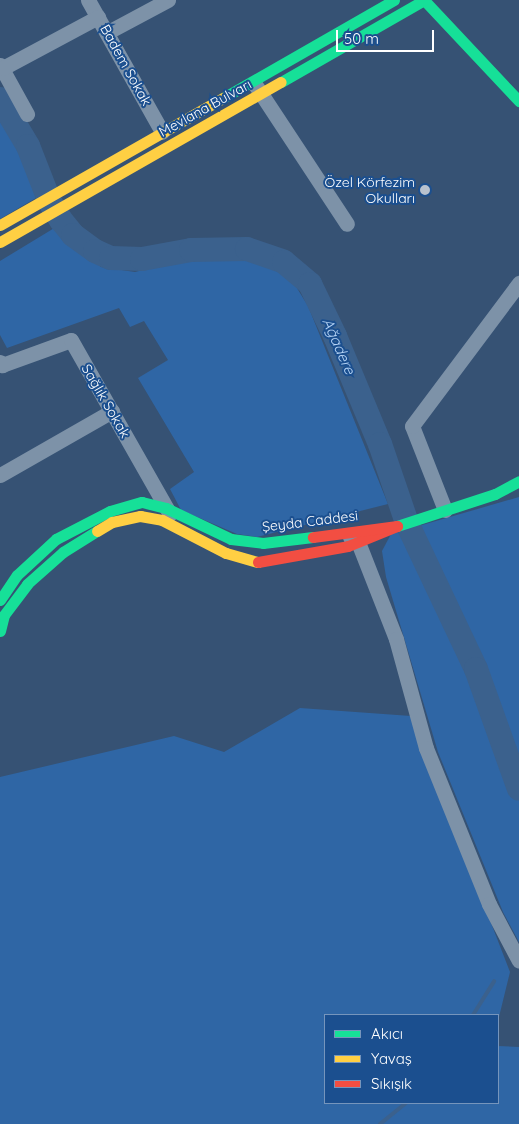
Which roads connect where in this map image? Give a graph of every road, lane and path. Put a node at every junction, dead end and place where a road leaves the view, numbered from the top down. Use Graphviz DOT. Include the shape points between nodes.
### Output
graph roads {
  1 [pos="88,0"];
  2 [pos="168,0"];
  3 [pos="394,0"];
  4 [pos="424,0"];
  5 [pos="98,17"];
  6 [pos="108,32"];
  7 [pos="1,66"];
  8 [pos="253,80"];
  9 [pos="515,91"];
  10 [pos="261,94"];
  11 [pos="27,114"];
  12 [pos="162,132"];
  13 [pos="347,224"];
  14 [pos="0,225"];
  15 [pos="0,242"];
  16 [pos="519,283"];
  17 [pos="0,364"];
  18 [pos="112,411"];
  19 [pos="0,475"];
  20 [pos="519,481"];
  21 [pos="166,508"];
  22 [pos="445,510"];
  23 [pos="397,526"];
  24 [pos="178,529"];
  25 [pos="343,532"];
  26 [pos="358,542"];
  27 [pos="22,580"];
  28 [pos="0,583"];
  29 [pos="0,600"];
  30 [pos="0,631"];
  31 [pos="519,961"];
  1 -- 5 [label="street, Badem Sokak"];
  2 -- 6 [label="street"];
  3 -- 8 [label="street, Mevlana Bulvarı"];
  4 -- 9 [label="street"];
  4 -- 10 [label="street, Mevlana Bulvarı"];
  5 -- 6 [label="street, Badem Sokak"];
  5 -- 7 [label="street"];
  6 -- 12 [label="street, Badem Sokak"];
  7 -- 11 [label="street"];
  8 -- 10 [label="street"];
  8 -- 12 [label="street, Mevlana Bulvarı"];
  10 -- 13 [label="street"];
  10 -- 15 [label="street, Mevlana Bulvarı"];
  12 -- 14 [label="street, Mevlana Bulvarı"];
  16 -- 22 [label="street" via="412,426"];
  17 -- 18 [label="street, Sağlık Sokak" via="71,340"];
  18 -- 19 [label="street"];
  18 -- 21 [label="street, Sağlık Sokak"];
  20 -- 22 [label="street, Şeyda Caddesi" via="495,494"];
  21 -- 24 [label="street, Sağlık Sokak"];
  21 -- 25 [label="street, Şeyda Caddesi" via="232,538 263,543"];
  21 -- 27 [label="street, Şeyda Caddesi" via="142,502 110,511 56,539"];
  22 -- 23 [label="street, Şeyda Caddesi"];
  23 -- 25 [label="street, Şeyda Caddesi"];
  23 -- 26 [label="street, Şeyda Caddesi"];
  24 -- 26 [label="street, Şeyda Caddesi" via="226,553 259,562"];
  24 -- 27 [label="street, Şeyda Caddesi" via="162,520 140,516 112,522"];
  25 -- 26 [label="street"];
  26 -- 31 [label="street" via="396,639 426,748 489,904"];
  27 -- 28 [label="street"];
  27 -- 29 [label="street, Şeyda Caddesi"];
  27 -- 30 [label="street, Şeyda Caddesi" via="4,615"];
}
